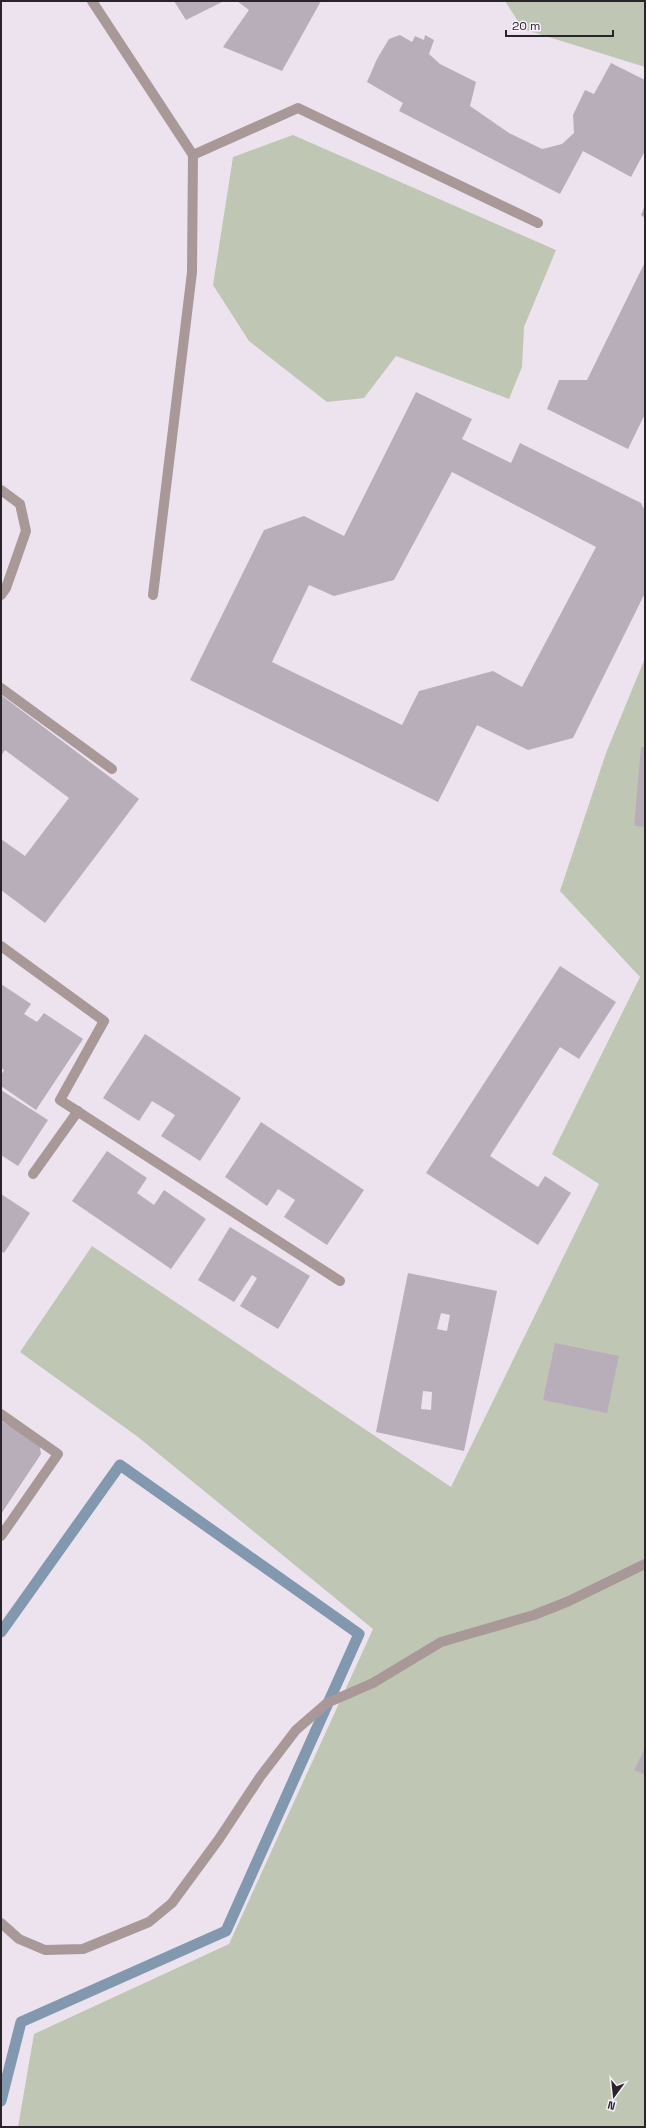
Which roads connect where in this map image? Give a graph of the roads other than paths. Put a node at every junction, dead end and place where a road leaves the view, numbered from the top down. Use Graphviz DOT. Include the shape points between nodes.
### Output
graph roads {
  1 [pos="92,1"];
  2 [pos="193,155"];
  3 [pos="538,223"];
  4 [pos="1,490"];
  5 [pos="1,595"];
  6 [pos="153,595"];
  7 [pos="1,688"];
  8 [pos="112,769"];
  9 [pos="1,946"];
  10 [pos="78,1111"];
  11 [pos="33,1174"];
  12 [pos="340,1280"];
  13 [pos="1,1414"];
  14 [pos="1,1536"];
  15 [pos="645,1564"];
  16 [pos="1,1923"];
  1 -- 2 [label="street"];
  2 -- 3 [label="street" via="298,108"];
  2 -- 6 [label="street" via="192,272"];
  4 -- 5 [label="street" via="20,504 26,532 6,588"];
  7 -- 8 [label="street"];
  9 -- 10 [label="street" via="104,1021 60,1100"];
  10 -- 11 [label="street"];
  10 -- 12 [label="street"];
  13 -- 14 [label="street" via="58,1454"];
  15 -- 16 [label="street" via="534,1615 441,1642 373,1683 327,1703 296,1730 172,1903 149,1922 83,1949 45,1950 19,1939"];
}
